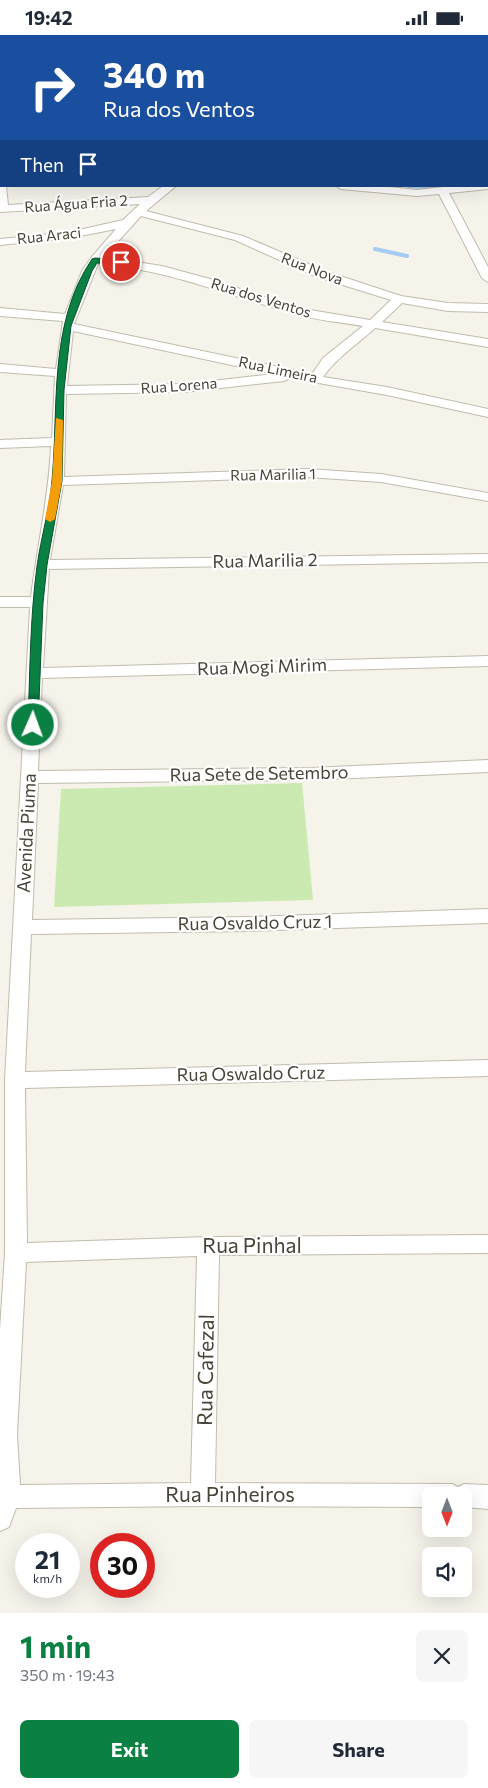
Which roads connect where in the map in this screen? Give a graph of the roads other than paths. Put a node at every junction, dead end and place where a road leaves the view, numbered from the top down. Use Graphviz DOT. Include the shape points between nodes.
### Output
graph roads {
  1 [pos="0,187"];
  2 [pos="170,187"];
  3 [pos="351,187"];
  4 [pos="480,187"];
  5 [pos="443,192"];
  6 [pos="2,209"];
  7 [pos="139,211"];
  8 [pos="0,241"];
  9 [pos="95,260"];
  10 [pos="488,278"];
  11 [pos="400,299"];
  12 [pos="488,309"];
  13 [pos="0,312"];
  14 [pos="69,322"];
  15 [pos="371,325"];
  16 [pos="488,343"];
  17 [pos="0,369"];
  18 [pos="297,375"];
  19 [pos="315,379"];
  20 [pos="61,381"];
  21 [pos="488,413"];
  22 [pos="58,442"];
  23 [pos="0,444"];
  24 [pos="57,481"];
  25 [pos="488,497"];
  26 [pos="488,558"];
  27 [pos="42,565"];
  28 [pos="0,602"];
  29 [pos="38,603"];
  30 [pos="488,661"];
  31 [pos="35,673"];
  32 [pos="488,766"];
  33 [pos="31,777"];
  34 [pos="488,916"];
  35 [pos="22,927"];
  36 [pos="488,1069"];
  37 [pos="15,1080"];
  38 [pos="7,1223"];
  39 [pos="488,1244"];
  40 [pos="208,1245"];
  41 [pos="16,1253"];
  42 [pos="2,1434"];
  43 [pos="204,1495"];
  44 [pos="422,1496"];
  45 [pos="472,1496"];
  46 [pos="488,1497"];
  47 [pos="4,1508"];
  1 -- 6 [label="street"];
  2 -- 7 [label="street, Avenida Piuma"];
  3 -- 5 [label="street"];
  4 -- 5 [label="street"];
  5 -- 10 [label="street"];
  6 -- 7 [label="street, Rua Água Fria 2"];
  7 -- 8 [label="street, Rua Araci" via="70,235"];
  7 -- 9 [label="street, Avenida Piuma"];
  7 -- 11 [label="street, Rua Nova" via="239,238 320,274"];
  9 -- 14 [label="street, Avenida Piuma"];
  9 -- 15 [label="street, Rua dos Ventos" via="158,269 296,311"];
  11 -- 12 [label="street, Rua Nova" via="448,307"];
  11 -- 15 [label="street"];
  13 -- 14 [label="street, Rua Limeira"];
  14 -- 18 [label="street, Rua Limeira"];
  14 -- 20 [label="street, Avenida Piuma"];
  15 -- 16 [label="street, Rua dos Ventos"];
  15 -- 19 [label="street" via="328,361"];
  17 -- 20 [label="street, Rua Lorena"];
  18 -- 19 [label="street, Rua Limeira"];
  18 -- 20 [label="street, Rua Lorena" via="185,388"];
  19 -- 21 [label="street, Rua Limeira"];
  20 -- 22 [label="street, Avenida Piuma"];
  22 -- 23 [label="street"];
  22 -- 24 [label="street, Avenida Piuma"];
  24 -- 25 [label="street, Rua Marilia 1" via="308,473 416,483"];
  24 -- 27 [label="street, Avenida Piuma"];
  26 -- 27 [label="street, Rua Marilia 2"];
  27 -- 29 [label="street, Avenida Piuma"];
  28 -- 29 [label="street"];
  29 -- 31 [label="street, Avenida Piuma"];
  30 -- 31 [label="street, Rua Mogi Mirim"];
  31 -- 33 [label="street, Avenida Piuma"];
  32 -- 33 [label="street, Rua Sete de Setembro" via="310,774"];
  33 -- 35 [label="street, Avenida Piuma"];
  34 -- 35 [label="street, Rua Osvaldo Cruz 1"];
  35 -- 37 [label="street, Avenida Piuma"];
  36 -- 37 [label="street, Rua Oswaldo Cruz"];
  37 -- 38 [label="street, Avenida Piuma"];
  38 -- 41 [label="street, Avenida Piuma"];
  39 -- 40 [label="street, Rua Pinhal"];
  40 -- 41 [label="street, Rua Pinhal"];
  40 -- 43 [label="street, Rua Cafezal"];
  41 -- 42 [label="street, Avenida Piuma"];
  42 -- 47 [label="street, Avenida Piuma"];
  43 -- 44 [label="street, Rua Pinheiros"];
  43 -- 47 [label="street, Rua Pinheiros"];
  45 -- 46 [label="street"];
}
